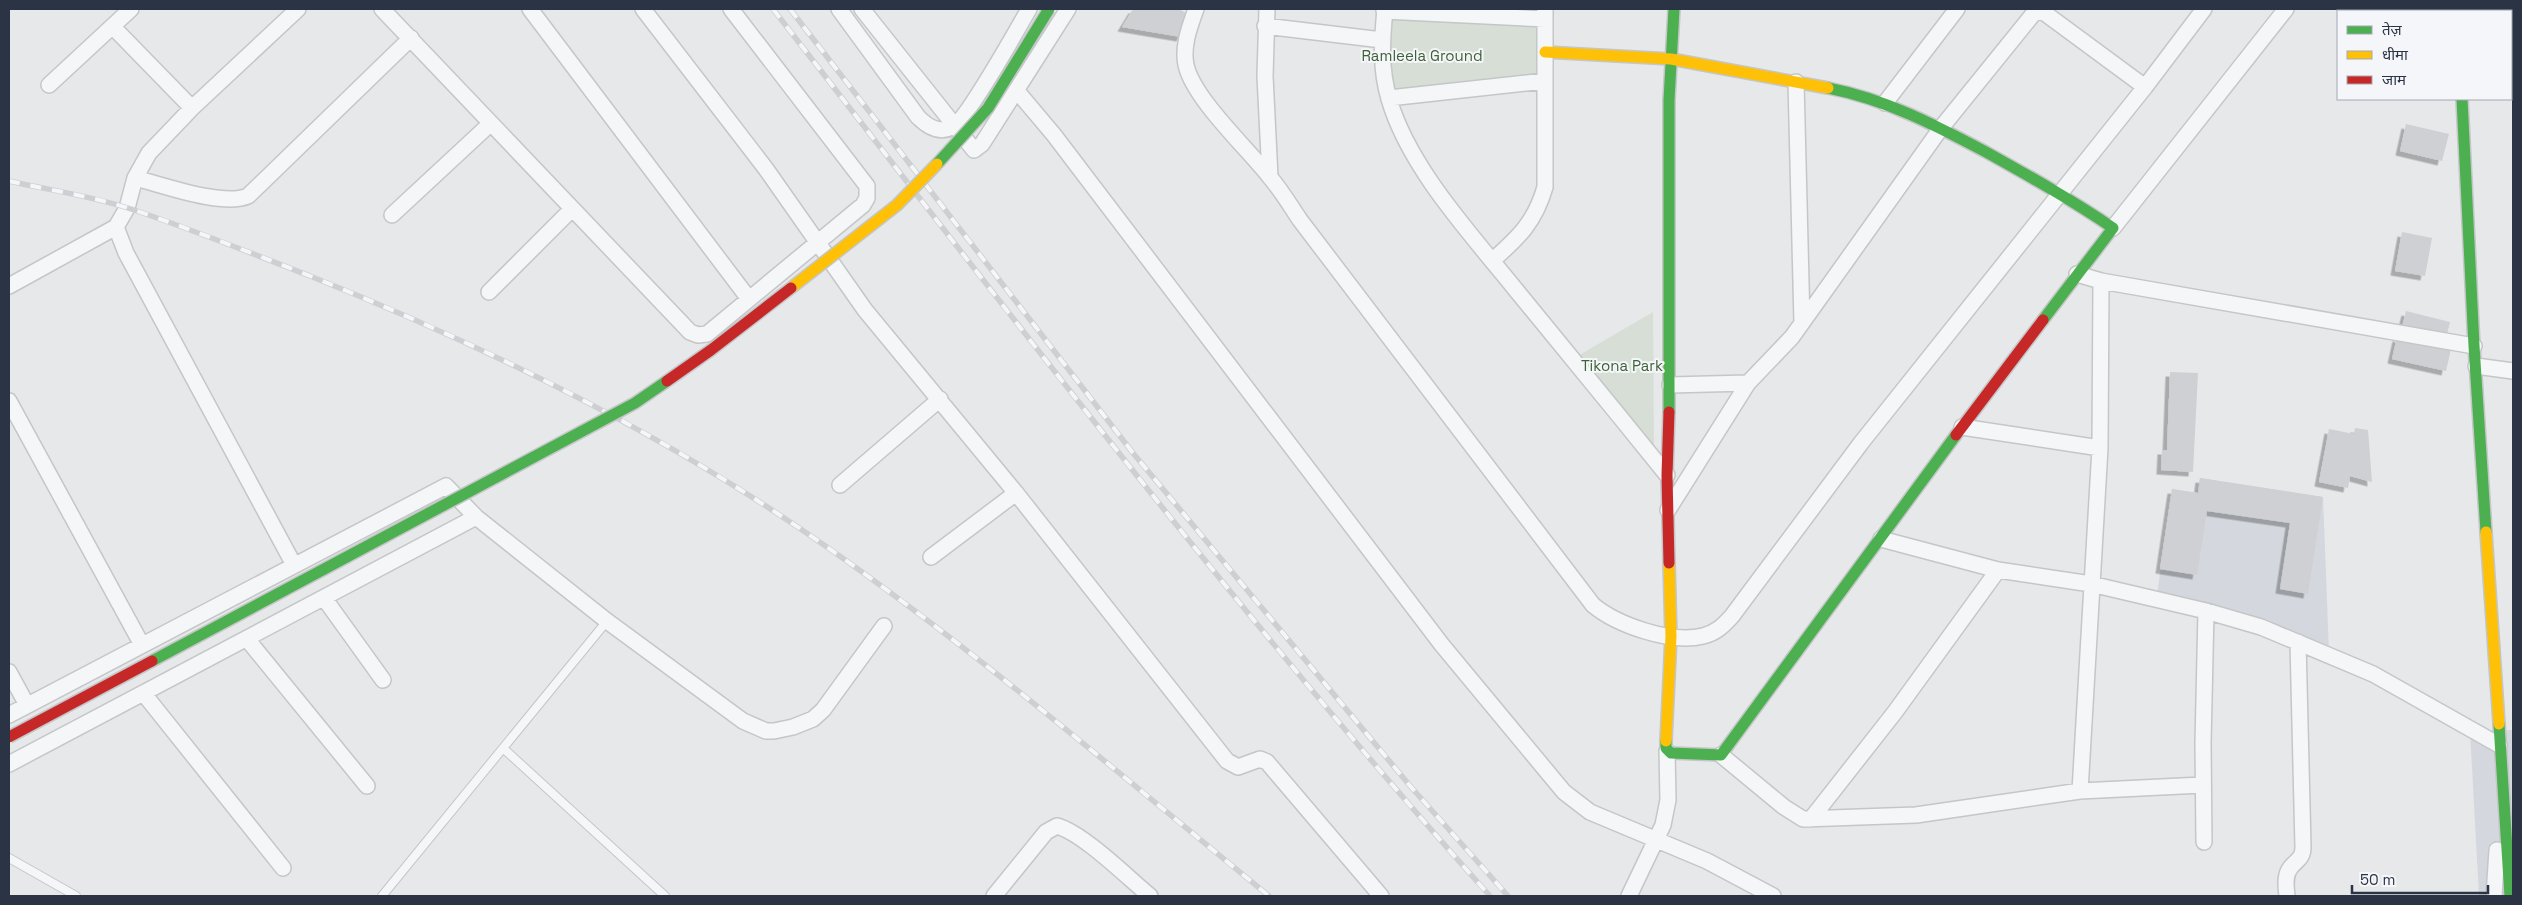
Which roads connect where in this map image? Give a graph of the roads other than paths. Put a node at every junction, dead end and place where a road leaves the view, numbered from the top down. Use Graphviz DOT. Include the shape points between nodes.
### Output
graph roads {
  1 [pos="131,9"];
  2 [pos="298,9"];
  3 [pos="382,9"];
  4 [pos="530,9"];
  5 [pos="643,9"];
  6 [pos="731,9"];
  7 [pos="839,9"];
  8 [pos="862,9"];
  9 [pos="1029,9"];
  10 [pos="1049,9"];
  11 [pos="1068,9"];
  12 [pos="1196,9"];
  13 [pos="1267,9"];
  14 [pos="1674,9"];
  15 [pos="1957,9"];
  16 [pos="2204,9"];
  17 [pos="2286,9"];
  18 [pos="1384,10"];
  19 [pos="1545,14"];
  20 [pos="1265,26"];
  21 [pos="113,27"];
  22 [pos="411,38"];
  23 [pos="1382,40"];
  24 [pos="1545,52"];
  25 [pos="1671,59"];
  26 [pos="1545,81"];
  27 [pos="1796,82"];
  28 [pos="49,85"];
  29 [pos="2145,87"];
  30 [pos="1017,92"];
  31 [pos="1389,98"];
  32 [pos="2462,100"];
  33 [pos="1885,103"];
  34 [pos="192,108"];
  35 [pos="490,124"];
  36 [pos="954,127"];
  37 [pos="1941,128"];
  38 [pos="1270,177"];
  39 [pos="135,178"];
  40 [pos="2059,192"];
  41 [pos="572,208"];
  42 [pos="392,215"];
  43 [pos="116,227"];
  44 [pos="2113,228"];
  45 [pos="818,243"];
  46 [pos="1492,260"];
  47 [pos="2077,274"];
  48 [pos="2102,282"];
  49 [pos="9,286"];
  50 [pos="489,292"];
  51 [pos="749,299"];
  52 [pos="1802,324"];
  53 [pos="2474,346"];
  54 [pos="2476,366"];
  55 [pos="2513,371"];
  56 [pos="1748,383"];
  57 [pos="1670,385"];
  58 [pos="940,399"];
  59 [pos="9,401"];
  60 [pos="1962,427"];
  61 [pos="2100,448"];
  62 [pos="1667,475"];
  63 [pos="840,485"];
  64 [pos="1016,493"];
  65 [pos="1668,510"];
  66 [pos="476,517"];
  67 [pos="1881,539"];
  68 [pos="931,558"];
  69 [pos="294,565"];
  70 [pos="1998,570"];
  71 [pos="2091,584"];
  72 [pos="324,598"];
  73 [pos="2206,611"];
  74 [pos="607,621"];
  75 [pos="884,626"];
  76 [pos="1671,636"];
  77 [pos="247,639"];
  78 [pos="2298,642"];
  79 [pos="142,645"];
  80 [pos="9,672"];
  81 [pos="383,680"];
  82 [pos="144,694"];
  83 [pos="27,705"];
  84 [pos="9,715"];
  85 [pos="9,737"];
  86 [pos="2499,744"];
  87 [pos="504,749"];
  88 [pos="1667,751"];
  89 [pos="1722,755"];
  90 [pos="9,764"];
  91 [pos="2202,785"];
  92 [pos="367,786"];
  93 [pos="2080,791"];
  94 [pos="2503,802"];
  95 [pos="1811,819"];
  96 [pos="2513,836"];
  97 [pos="1657,842"];
  98 [pos="2204,842"];
  99 [pos="9,858"];
  100 [pos="283,868"];
  101 [pos="1634,894"];
  102 [pos="76,896"];
  103 [pos="382,896"];
  104 [pos="665,896"];
  105 [pos="994,896"];
  106 [pos="1150,896"];
  107 [pos="1380,896"];
  108 [pos="1773,896"];
  109 [pos="2287,896"];
  110 [pos="2494,896"];
  111 [pos="2510,896"];
  1 -- 21 [label="street"];
  2 -- 34 [label="street"];
  3 -- 22 [label="street"];
  4 -- 51 [label="street"];
  5 -- 45 [label="street" via="766,169"];
  6 -- 45 [label="street" via="867,186 868,198 863,205"];
  7 -- 36 [label="street" via="918,117 934,129"];
  8 -- 36 [label="street"];
  9 -- 36 [label="street"];
  10 -- 85 [label="main road, bridge" via="988,108 897,205 757,315 643,397"];
  11 -- 30 [label="street"];
  12 -- 38 [label="street" via="1185,53 1186,66 1213,110"];
  13 -- 20 [label="street"];
  14 -- 25 [label="main road"];
  15 -- 33 [label="street"];
  16 -- 29 [label="street"];
  17 -- 44 [label="street"];
  18 -- 19 [label="street"];
  18 -- 23 [label="street"];
  19 -- 24 [label="street"];
  20 -- 23 [label="street"];
  20 -- 38 [label="street"];
  21 -- 28 [label="street"];
  21 -- 34 [label="street"];
  22 -- 35 [label="street"];
  22 -- 39 [label="street" via="248,196 224,200"];
  23 -- 31 [label="street" via="1381,58"];
  24 -- 25 [label="main road"];
  24 -- 26 [label="street"];
  25 -- 27 [label="main road"];
  25 -- 57 [label="main road"];
  26 -- 31 [label="street"];
  26 -- 46 [label="street" via="1545,187 1541,203 1525,230"];
  27 -- 33 [label="main road"];
  27 -- 52 [label="street"];
  29 -- 37 [label="street" via="2046,14 2037,11"];
  29 -- 40 [label="street"];
  30 -- 36 [label="street" via="978,149 972,149"];
  30 -- 97 [label="street" via="1054,135 1442,645 1543,767 1579,805"];
  31 -- 46 [label="street" via="1411,152"];
  32 -- 53 [label="main road"];
  33 -- 37 [label="main road"];
  34 -- 39 [label="street" via="149,153"];
  35 -- 41 [label="street"];
  35 -- 42 [label="street"];
  37 -- 40 [label="main road"];
  37 -- 52 [label="street"];
  38 -- 76 [label="street" via="1593,605 1625,625"];
  39 -- 43 [label="street" via="127,208"];
  40 -- 44 [label="main road"];
  40 -- 76 [label="street" via="1861,443 1732,616 1720,628 1704,636"];
  41 -- 50 [label="street"];
  41 -- 51 [label="street" via="693,334 706,334"];
  43 -- 49 [label="street"];
  43 -- 69 [label="street" via="126,253"];
  44 -- 47 [label="main road"];
  45 -- 51 [label="street"];
  45 -- 58 [label="street" via="865,310"];
  46 -- 62 [label="street"];
  47 -- 48 [label="street"];
  47 -- 60 [label="main road"];
  48 -- 53 [label="street"];
  48 -- 61 [label="street"];
  52 -- 56 [label="street"];
  53 -- 54 [label="main road"];
  54 -- 55 [label="street"];
  54 -- 86 [label="main road"];
  56 -- 57 [label="street"];
  56 -- 65 [label="street"];
  57 -- 62 [label="main road"];
  58 -- 63 [label="street"];
  58 -- 64 [label="street"];
  59 -- 79 [label="street"];
  60 -- 61 [label="street"];
  60 -- 67 [label="main road"];
  61 -- 71 [label="street"];
  62 -- 65 [label="main road"];
  64 -- 68 [label="street"];
  64 -- 107 [label="street" via="1227,761 1238,767 1260,759 1267,762"];
  65 -- 76 [label="main road"];
  66 -- 69 [label="street" via="446,486"];
  66 -- 72 [label="street"];
  66 -- 74 [label="street"];
  67 -- 70 [label="street"];
  67 -- 89 [label="main road"];
  69 -- 79 [label="street"];
  70 -- 71 [label="street"];
  70 -- 95 [label="street" via="1895,712"];
  71 -- 73 [label="street"];
  71 -- 93 [label="street"];
  72 -- 77 [label="street"];
  72 -- 81 [label="street"];
  73 -- 78 [label="street" via="2262,627"];
  73 -- 91 [label="street"];
  74 -- 75 [label="street" via="742,721 766,731 793,727 818,714"];
  74 -- 87 [label="lane"];
  76 -- 88 [label="main road"];
  77 -- 82 [label="street"];
  77 -- 92 [label="street"];
  78 -- 86 [label="street" via="2372,674"];
  78 -- 109 [label="street" via="2303,846 2299,861 2291,866 2288,874"];
  79 -- 83 [label="street"];
  80 -- 83 [label="street"];
  82 -- 90 [label="street"];
  82 -- 100 [label="street"];
  83 -- 84 [label="street"];
  86 -- 94 [label="main road"];
  87 -- 103 [label="lane"];
  87 -- 104 [label="lane"];
  88 -- 89 [label="main road"];
  88 -- 97 [label="street" via="1668,800"];
  89 -- 95 [label="street" via="1784,807 1800,818"];
  91 -- 93 [label="street"];
  91 -- 98 [label="street"];
  93 -- 95 [label="street" via="1931,814"];
  94 -- 96 [label="street"];
  94 -- 110 [label="street"];
  94 -- 111 [label="main road"];
  97 -- 101 [label="street"];
  97 -- 108 [label="street" via="1707,861"];
  99 -- 102 [label="lane"];
  105 -- 106 [label="street" via="1046,832 1057,826 1083,841"];
}
